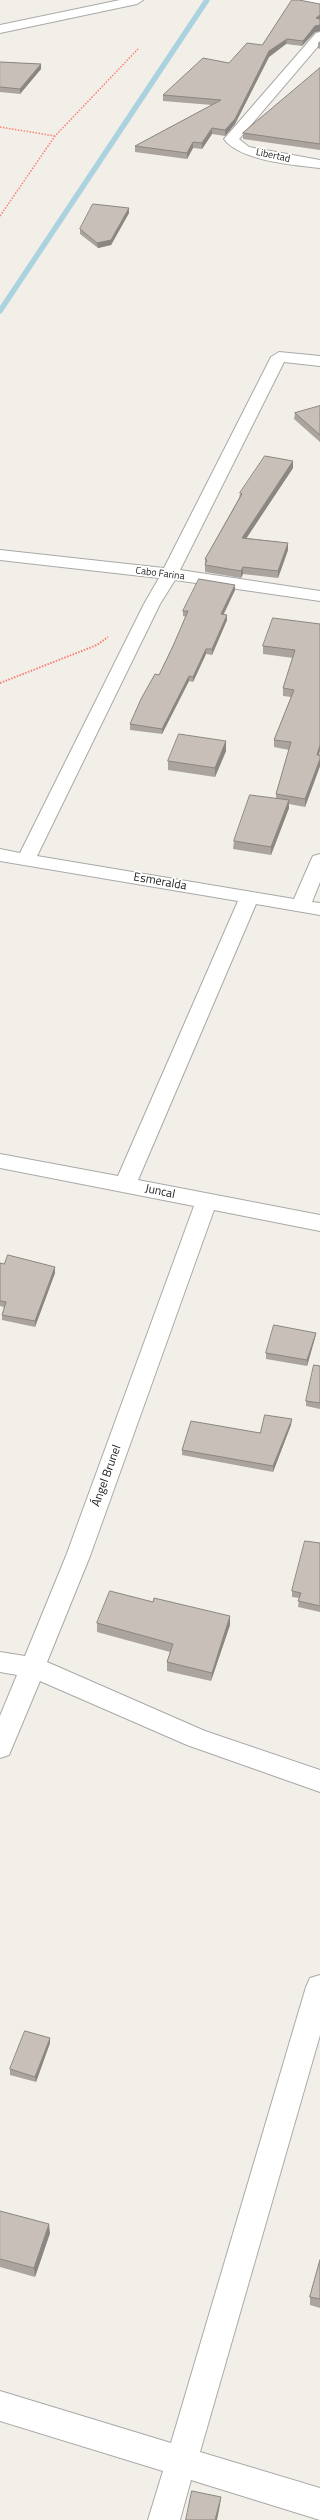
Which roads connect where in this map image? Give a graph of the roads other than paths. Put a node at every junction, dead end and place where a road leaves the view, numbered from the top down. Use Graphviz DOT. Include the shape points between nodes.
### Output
graph roads {
  1 [pos="137,0"];
  2 [pos="300,0"];
  3 [pos="320,2"];
  4 [pos="0,29"];
  5 [pos="320,36"];
  6 [pos="320,164"];
  7 [pos="320,361"];
  8 [pos="0,555"];
  9 [pos="170,574"];
  10 [pos="320,596"];
  11 [pos="0,855"];
  12 [pos="26,859"];
  13 [pos="320,860"];
  14 [pos="249,897"];
  15 [pos="300,906"];
  16 [pos="320,909"];
  17 [pos="0,1161"];
  18 [pos="124,1185"];
  19 [pos="206,1202"];
  20 [pos="320,1223"];
  21 [pos="0,1662"];
  22 [pos="34,1667"];
  23 [pos="0,1747"];
  24 [pos="320,1781"];
  25 [pos="320,1987"];
  26 [pos="0,2406"];
  27 [pos="181,2462"];
  28 [pos="320,2504"];
  29 [pos="164,2520"];
  1 -- 4 [label="street"];
  2 -- 3 [label="street"];
  5 -- 6 [label="street, Libertad" via="230,139 244,150"];
  7 -- 9 [label="street" via="280,356"];
  8 -- 9 [label="street, Cabo Farina"];
  9 -- 10 [label="street, Cabo Farina"];
  9 -- 12 [label="street" via="149,611"];
  11 -- 12 [label="street, Esmeralda"];
  12 -- 14 [label="street, Esmeralda"];
  13 -- 15 [label="street"];
  14 -- 15 [label="street, Esmeralda"];
  14 -- 18 [label="street"];
  15 -- 16 [label="street, Esmeralda"];
  17 -- 18 [label="street, Juncal"];
  18 -- 19 [label="street, Juncal"];
  19 -- 20 [label="street, Juncal"];
  19 -- 22 [label="street, Ángel Brunel" via="78,1556"];
  21 -- 22 [label="street"];
  22 -- 23 [label="street, Ángel Brunel"];
  22 -- 24 [label="street" via="196,1738"];
  25 -- 27 [label="street"];
  26 -- 27 [label="street"];
  27 -- 28 [label="street"];
  27 -- 29 [label="street"];
}
